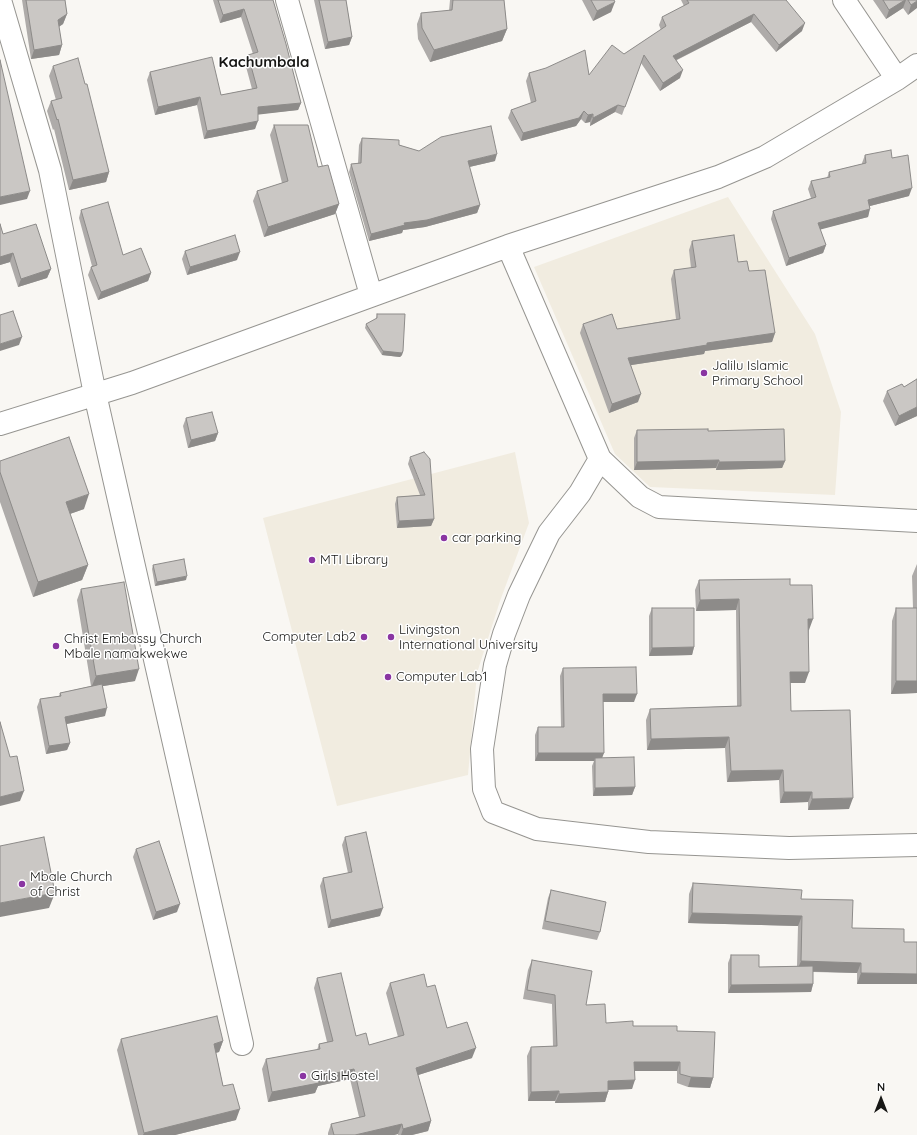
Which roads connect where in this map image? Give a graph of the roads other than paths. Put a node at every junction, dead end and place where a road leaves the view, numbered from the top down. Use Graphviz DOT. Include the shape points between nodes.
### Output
graph roads {
  1 [pos="0,0"];
  2 [pos="287,0"];
  3 [pos="844,0"];
  4 [pos="917,65"];
  5 [pos="897,80"];
  6 [pos="508,246"];
  7 [pos="371,295"];
  8 [pos="95,394"];
  9 [pos="0,424"];
  10 [pos="600,460"];
  11 [pos="917,521"];
  12 [pos="917,845"];
  13 [pos="242,1044"];
  1 -- 8 [label="street" via="50,170"];
  2 -- 7 [label="street"];
  3 -- 5 [label="street"];
  4 -- 5 [label="street"];
  5 -- 6 [label="street" via="765,157 718,177"];
  6 -- 7 [label="street"];
  6 -- 10 [label="street"];
  7 -- 8 [label="street"];
  8 -- 9 [label="street"];
  8 -- 13 [label="street"];
  10 -- 11 [label="street" via="640,497 659,507"];
  10 -- 12 [label="street" via="580,493 549,533 519,595 504,634 495,665 482,749 484,789 493,812 537,829 649,842 789,848"];
}
